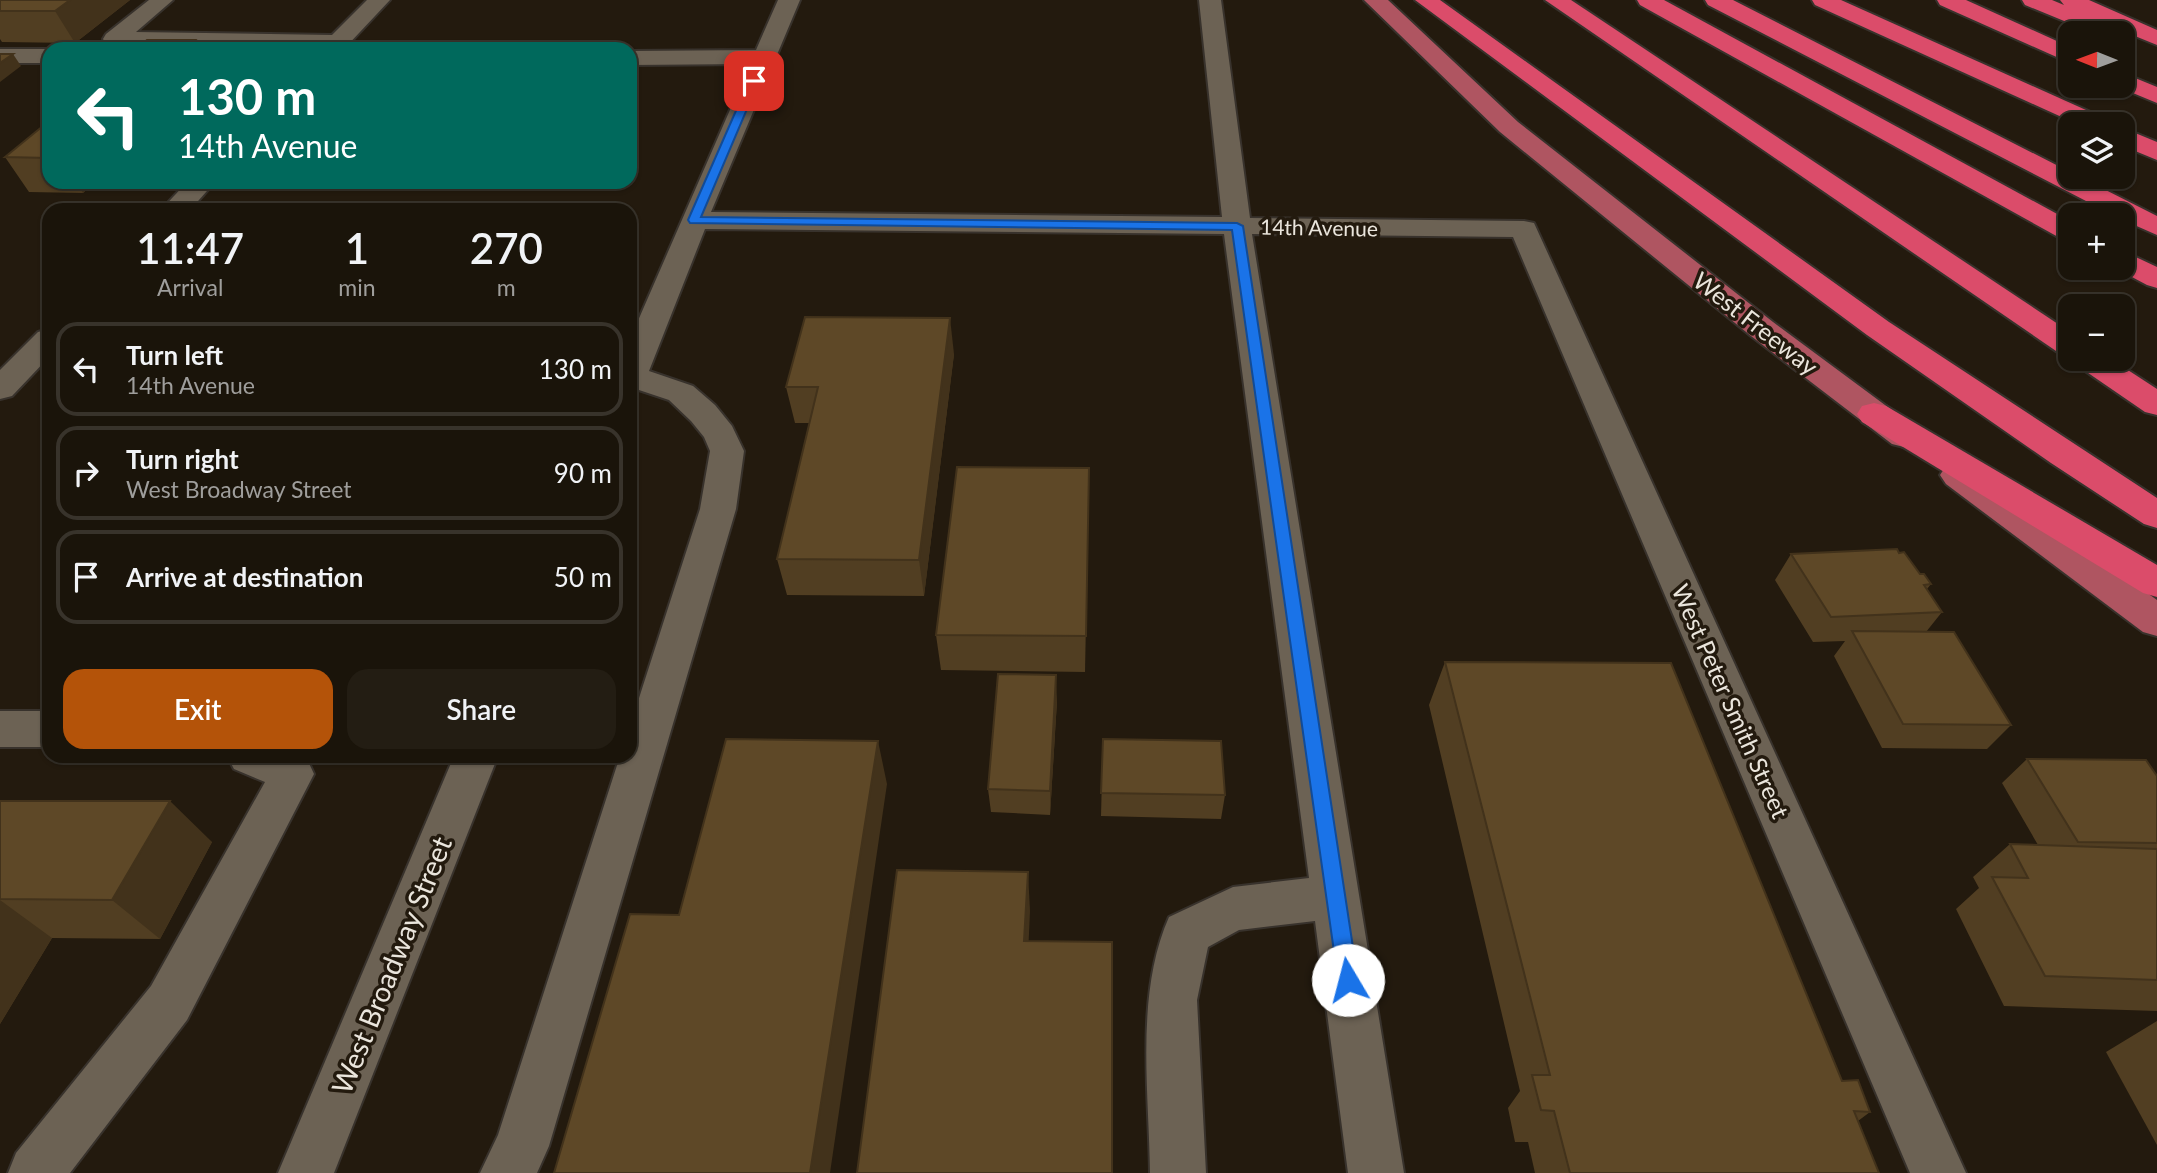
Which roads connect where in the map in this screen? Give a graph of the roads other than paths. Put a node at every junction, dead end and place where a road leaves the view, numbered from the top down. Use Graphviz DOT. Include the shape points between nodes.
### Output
graph roads {
  1 [pos="162,0"];
  2 [pos="379,0"];
  3 [pos="789,0"];
  4 [pos="1210,0"];
  5 [pos="1375,0"];
  6 [pos="1426,0"];
  7 [pos="1556,0"];
  8 [pos="1648,0"];
  9 [pos="1716,0"];
  10 [pos="1823,0"];
  11 [pos="1948,0"];
  12 [pos="2033,0"];
  13 [pos="2071,0"];
  14 [pos="2085,21"];
  15 [pos="2157,37"];
  16 [pos="2135,41"];
  17 [pos="107,42"];
  18 [pos="337,42"];
  19 [pos="2058,50"];
  20 [pos="2157,50"];
  21 [pos="0,56"];
  22 [pos="42,56"];
  23 [pos="765,57"];
  24 [pos="637,58"];
  25 [pos="2135,86"];
  26 [pos="2157,96"];
  27 [pos="2070,112"];
  28 [pos="2135,142"];
  29 [pos="2157,152"];
  30 [pos="195,189"];
  31 [pos="182,203"];
  32 [pos="694,220"];
  33 [pos="2058,225"];
  34 [pos="1237,226"];
  35 [pos="2157,227"];
  36 [pos="1524,229"];
  37 [pos="2135,267"];
  38 [pos="2157,279"];
  39 [pos="2058,338"];
  40 [pos="42,346"];
  41 [pos="637,360"];
  42 [pos="2108,371"];
  43 [pos="637,379"];
  44 [pos="0,389"];
  45 [pos="2157,404"];
  46 [pos="1874,414"];
  47 [pos="2157,515"];
  48 [pos="2157,583"];
  49 [pos="2157,621"];
  50 [pos="0,729"];
  51 [pos="42,729"];
  52 [pos="640,731"];
  53 [pos="265,763"];
  54 [pos="473,763"];
  55 [pos="631,763"];
  56 [pos="1336,897"];
  57 [pos="36,1173"];
  58 [pos="306,1173"];
  59 [pos="508,1173"];
  60 [pos="1178,1173"];
  61 [pos="1376,1173"];
  62 [pos="1938,1173"];
  1 -- 17 [label="street"];
  2 -- 18 [label="street"];
  3 -- 23 [label="street"];
  4 -- 34 [label="street"];
  5 -- 46 [label="main road, West Freeway" via="1509,127"];
  6 -- 47 [label="highway" via="1841,303 2024,430"];
  7 -- 39 [label="highway"];
  8 -- 33 [label="highway"];
  9 -- 35 [label="highway"];
  10 -- 27 [label="highway"];
  11 -- 19 [label="highway"];
  12 -- 14 [label="highway"];
  13 -- 15 [label="highway"];
  16 -- 20 [label="highway"];
  21 -- 22 [label="street"];
  23 -- 24 [label="street"];
  23 -- 32 [label="street"];
  25 -- 26 [label="highway"];
  28 -- 29 [label="highway"];
  30 -- 31 [label="street"];
  32 -- 34 [label="street, 14th Avenue"];
  32 -- 41 [label="street"];
  34 -- 36 [label="street, 14th Avenue"];
  34 -- 56 [label="street"];
  36 -- 62 [label="street, West Peter Smith Street"];
  37 -- 38 [label="highway"];
  40 -- 44 [label="street"];
  42 -- 45 [label="highway"];
  43 -- 52 [label="street" via="681,393 720,434 727,451 718,509"];
  46 -- 48 [label="highway"];
  46 -- 49 [label="main road, West Freeway"];
  50 -- 51 [label="street"];
  53 -- 57 [label="street" via="292,774 169,1003"];
  54 -- 58 [label="street, West Broadway Street"];
  55 -- 59 [label="street" via="522,1146"];
  56 -- 60 [label="street" via="1233,909 1186,933 1172,1000"];
  56 -- 61 [label="street"];
}
